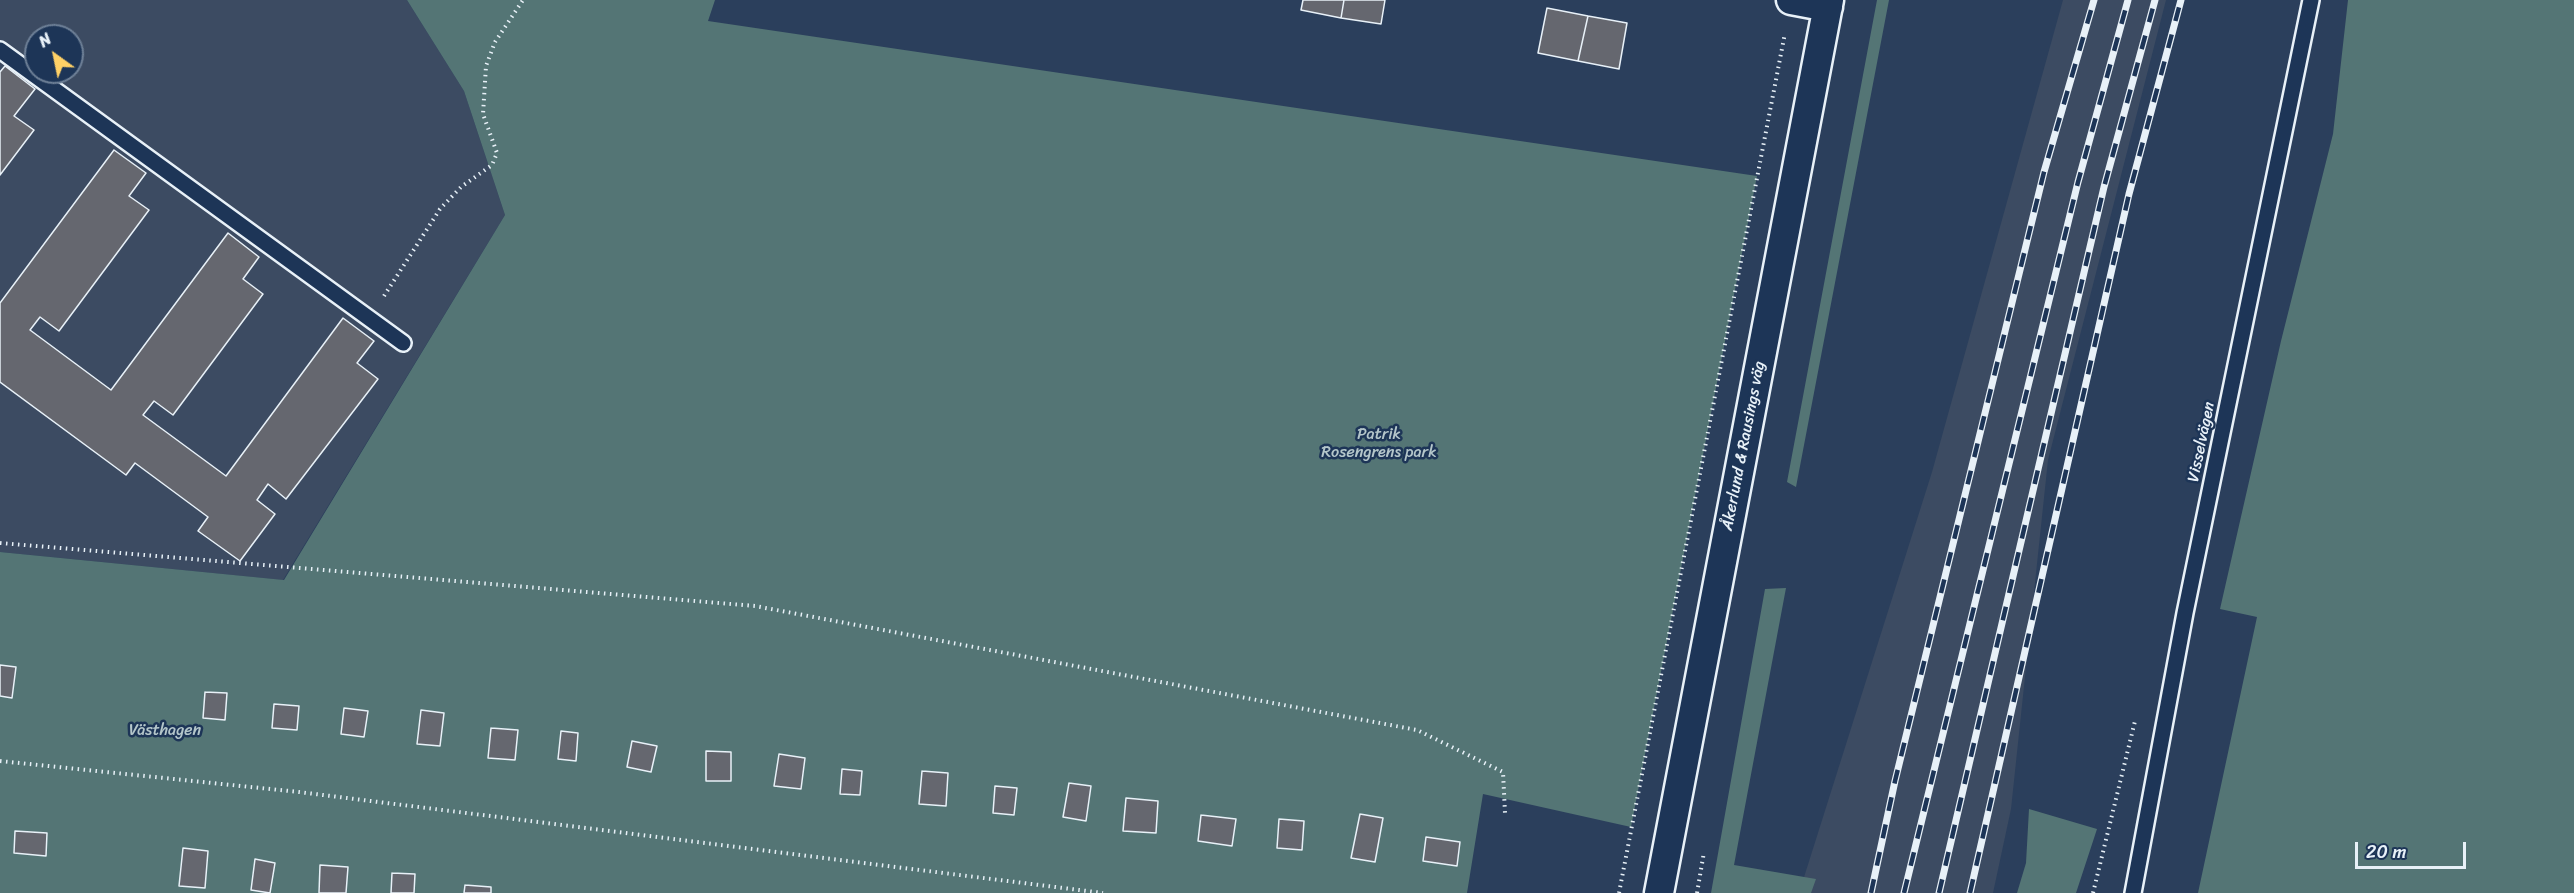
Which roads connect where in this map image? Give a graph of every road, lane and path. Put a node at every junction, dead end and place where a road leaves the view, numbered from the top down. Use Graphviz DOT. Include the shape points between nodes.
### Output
graph roads {
  1 [pos="523,0"];
  2 [pos="2311,0"];
  3 [pos="1829,4"];
  4 [pos="1789,12"];
  5 [pos="0,50"];
  6 [pos="369,319"];
  7 [pos="403,343"];
  8 [pos="0,543"];
  9 [pos="0,761"];
  10 [pos="1505,813"];
  11 [pos="1103,893"];
  12 [pos="1619,893"];
  13 [pos="1659,893"];
  14 [pos="2133,893"];
  1 -- 6 [label="path" via="495,42 486,66 483,114 497,153 492,165 461,187 440,209"];
  2 -- 14 [label="lane, Visselvägen" via="2185,613"];
  3 -- 4 [label="street"];
  3 -- 13 [label="street, Åkerlund & Rausings väg"];
  4 -- 12 [label="path"];
  5 -- 6 [label="lane"];
  6 -- 7 [label="lane"];
  8 -- 10 [label="path" via="755,606 1417,730 1503,772"];
  9 -- 11 [label="path" via="311,793"];
}
